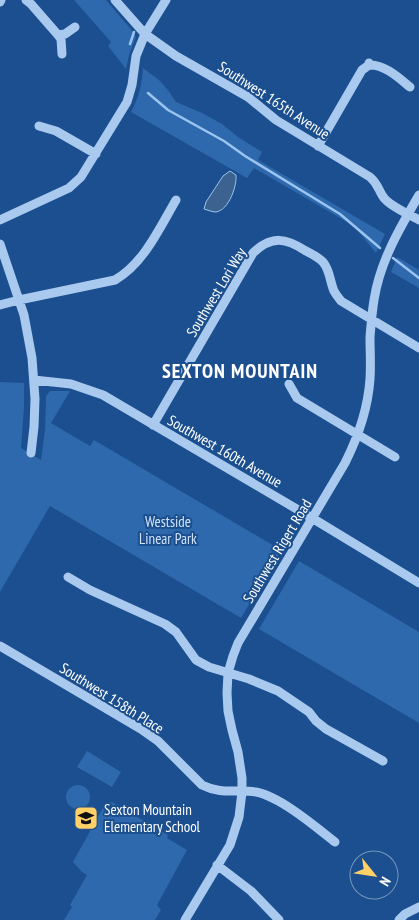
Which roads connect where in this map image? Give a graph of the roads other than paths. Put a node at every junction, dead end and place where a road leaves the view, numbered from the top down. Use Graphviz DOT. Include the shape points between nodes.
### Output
graph roads {
  1 [pos="26,0"];
  2 [pos="115,0"];
  3 [pos="166,0"];
  4 [pos="75,27"];
  5 [pos="145,34"];
  6 [pos="58,35"];
  7 [pos="62,54"];
  8 [pos="410,87"];
  9 [pos="39,126"];
  10 [pos="318,146"];
  11 [pos="96,154"];
  12 [pos="419,195"];
  13 [pos="176,200"];
  14 [pos="408,214"];
  15 [pos="0,220"];
  16 [pos="419,220"];
  17 [pos="0,244"];
  18 [pos="19,300"];
  19 [pos="0,305"];
  20 [pos="371,320"];
  21 [pos="419,348"];
  22 [pos="34,380"];
  23 [pos="289,384"];
  24 [pos="153,425"];
  25 [pos="357,435"];
  26 [pos="31,452"];
  27 [pos="395,457"];
  28 [pos="312,518"];
  29 [pos="68,577"];
  30 [pos="419,583"];
  31 [pos="0,646"];
  32 [pos="228,674"];
  33 [pos="383,761"];
  34 [pos="242,792"];
  35 [pos="335,842"];
  36 [pos="217,865"];
  37 [pos="419,907"];
  38 [pos="185,920"];
  39 [pos="279,920"];
  40 [pos="399,920"];
  1 -- 6 [label="street"];
  2 -- 5 [label="street, Southwest 165th Avenue"];
  3 -- 5 [label="street"];
  4 -- 6 [label="street"];
  5 -- 10 [label="street, Southwest 165th Avenue" via="176,56 248,97"];
  5 -- 11 [label="street" via="136,56 127,102"];
  6 -- 7 [label="street"];
  8 -- 10 [label="street" via="381,67 369,64 362,70"];
  9 -- 11 [label="street" via="56,130"];
  10 -- 14 [label="street, Southwest 165th Avenue" via="370,177 389,202"];
  11 -- 15 [label="street" via="81,177 69,188"];
  12 -- 14 [label="street, Southwest Rigert Road"];
  13 -- 18 [label="street" via="146,250 116,284"];
  14 -- 16 [label="street, Southwest 165th Avenue"];
  14 -- 20 [label="street, Southwest Rigert Road" via="383,264"];
  17 -- 18 [label="street"];
  18 -- 19 [label="street"];
  18 -- 22 [label="street" via="29,339"];
  20 -- 21 [label="street, Southwest Lori Way"];
  20 -- 24 [label="street, Southwest Lori Way" via="341,301 330,274 315,256 287,241 266,243 253,253"];
  20 -- 25 [label="street, Southwest Rigert Road" via="369,392"];
  22 -- 24 [label="street, Southwest 160th Avenue" via="71,384 103,395"];
  22 -- 26 [label="street"];
  23 -- 25 [label="street" via="297,398"];
  24 -- 28 [label="street, Southwest 160th Avenue"];
  25 -- 27 [label="street"];
  25 -- 28 [label="street, Southwest Rigert Road" via="345,463"];
  28 -- 30 [label="street, Southwest 160th Avenue"];
  28 -- 32 [label="street, Southwest Rigert Road" via="238,643"];
  29 -- 32 [label="street" via="165,624 176,632 196,660"];
  31 -- 34 [label="street, Southwest 158th Place" via="141,729 158,741 202,785 221,791"];
  32 -- 33 [label="street" via="278,691 309,712 326,729"];
  32 -- 34 [label="street, Southwest Rigert Road" via="228,711 238,752"];
  34 -- 35 [label="street, Southwest 158th Place" via="257,792 275,799"];
  34 -- 36 [label="street, Southwest Rigert Road" via="234,836"];
  36 -- 38 [label="street, Southwest Rigert Road"];
  36 -- 39 [label="street" via="251,891"];
  37 -- 40 [label="street"];
}
